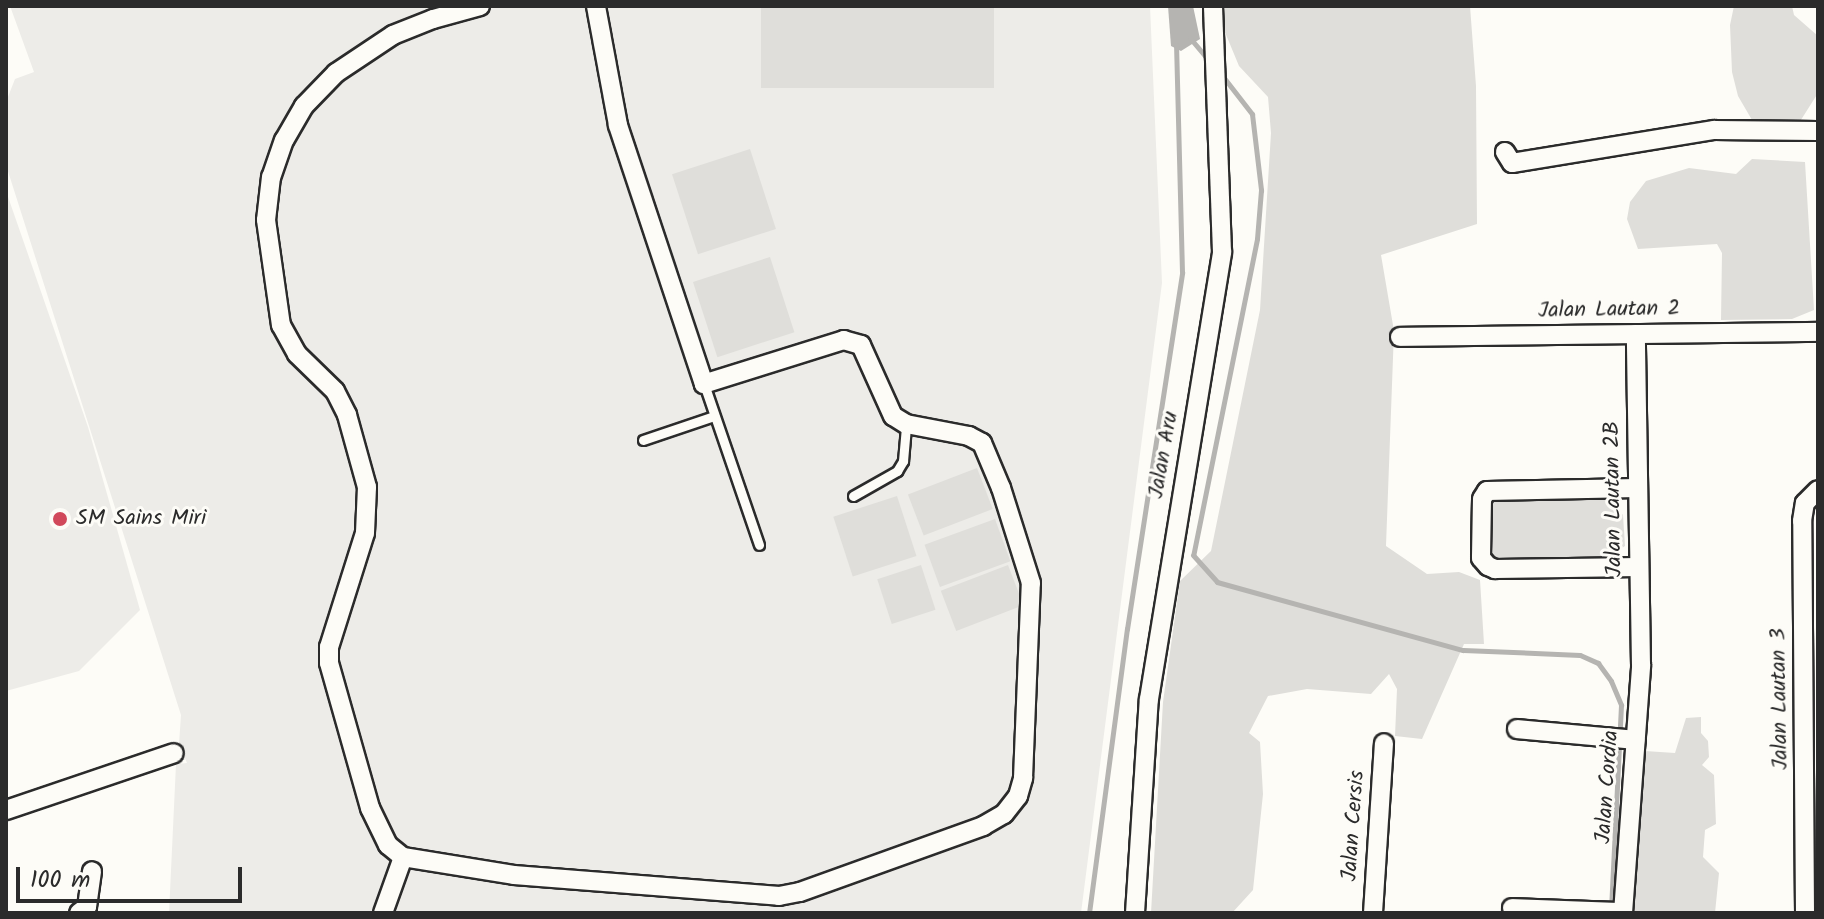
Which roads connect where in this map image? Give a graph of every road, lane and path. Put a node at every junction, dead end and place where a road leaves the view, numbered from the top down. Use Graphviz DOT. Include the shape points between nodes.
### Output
graph roads {
  1 [pos="480,6"];
  2 [pos="596,6"];
  3 [pos="1213,6"];
  4 [pos="431,12"];
  5 [pos="1818,131"];
  6 [pos="1505,152"];
  7 [pos="1818,332"];
  8 [pos="1636,334"];
  9 [pos="1400,337"];
  10 [pos="704,384"];
  11 [pos="714,416"];
  12 [pos="906,424"];
  13 [pos="643,440"];
  14 [pos="1637,488"];
  15 [pos="1818,490"];
  16 [pos="853,496"];
  17 [pos="759,545"];
  18 [pos="1639,567"];
  19 [pos="1811,642"];
  20 [pos="1641,665"];
  21 [pos="1517,729"];
  22 [pos="1625,739"];
  23 [pos="1384,743"];
  24 [pos="174,753"];
  25 [pos="1811,794"];
  26 [pos="6,810"];
  27 [pos="403,857"];
  28 [pos="92,871"];
  29 [pos="1512,908"];
  30 [pos="1621,912"];
  31 [pos="79,913"];
  32 [pos="383,913"];
  33 [pos="1135,913"];
  34 [pos="1373,913"];
  35 [pos="1805,913"];
  1 -- 4 [label="street"];
  2 -- 10 [label="street" via="618,125"];
  3 -- 33 [label="street, Jalan Aru" via="1222,252 1149,699"];
  4 -- 27 [label="street" via="336,73 304,106 271,177 266,220 281,325 297,354 335,391 367,487 365,533 329,647 329,663 370,808 388,845"];
  5 -- 6 [label="street" via="1714,130 1512,163"];
  7 -- 8 [label="street, Jalan Lautan 2"];
  8 -- 9 [label="street, Jalan Lautan 2"];
  8 -- 14 [label="street, Jalan Lautan 2B"];
  10 -- 11 [label="lane"];
  10 -- 12 [label="street" via="844,340 867,352 889,412"];
  11 -- 13 [label="lane"];
  11 -- 17 [label="lane"];
  12 -- 16 [label="lane" via="903,461 897,471"];
  12 -- 27 [label="street" via="982,443 1025,559 1032,608 1023,778 1004,814 957,837 779,896 514,875"];
  14 -- 18 [label="street, Jalan Lautan 2B"];
  14 -- 18 [label="street" via="1487,491 1482,499 1481,558 1495,569"];
  15 -- 19 [label="street, Jalan Lautan 3" via="1805,503 1802,521"];
  18 -- 20 [label="street, Jalan Lautan 2B"];
  19 -- 25 [label="street, Jalan Lautan 3"];
  20 -- 22 [label="street, Jalan Cordia"];
  21 -- 22 [label="street"];
  22 -- 30 [label="street, Jalan Cordia"];
  23 -- 34 [label="street, Jalan Cersis"];
  24 -- 26 [label="street"];
  25 -- 35 [label="street, Jalan Lautan 3"];
  27 -- 32 [label="street"];
  28 -- 31 [label="street" via="87,907"];
  29 -- 30 [label="street"];
}
